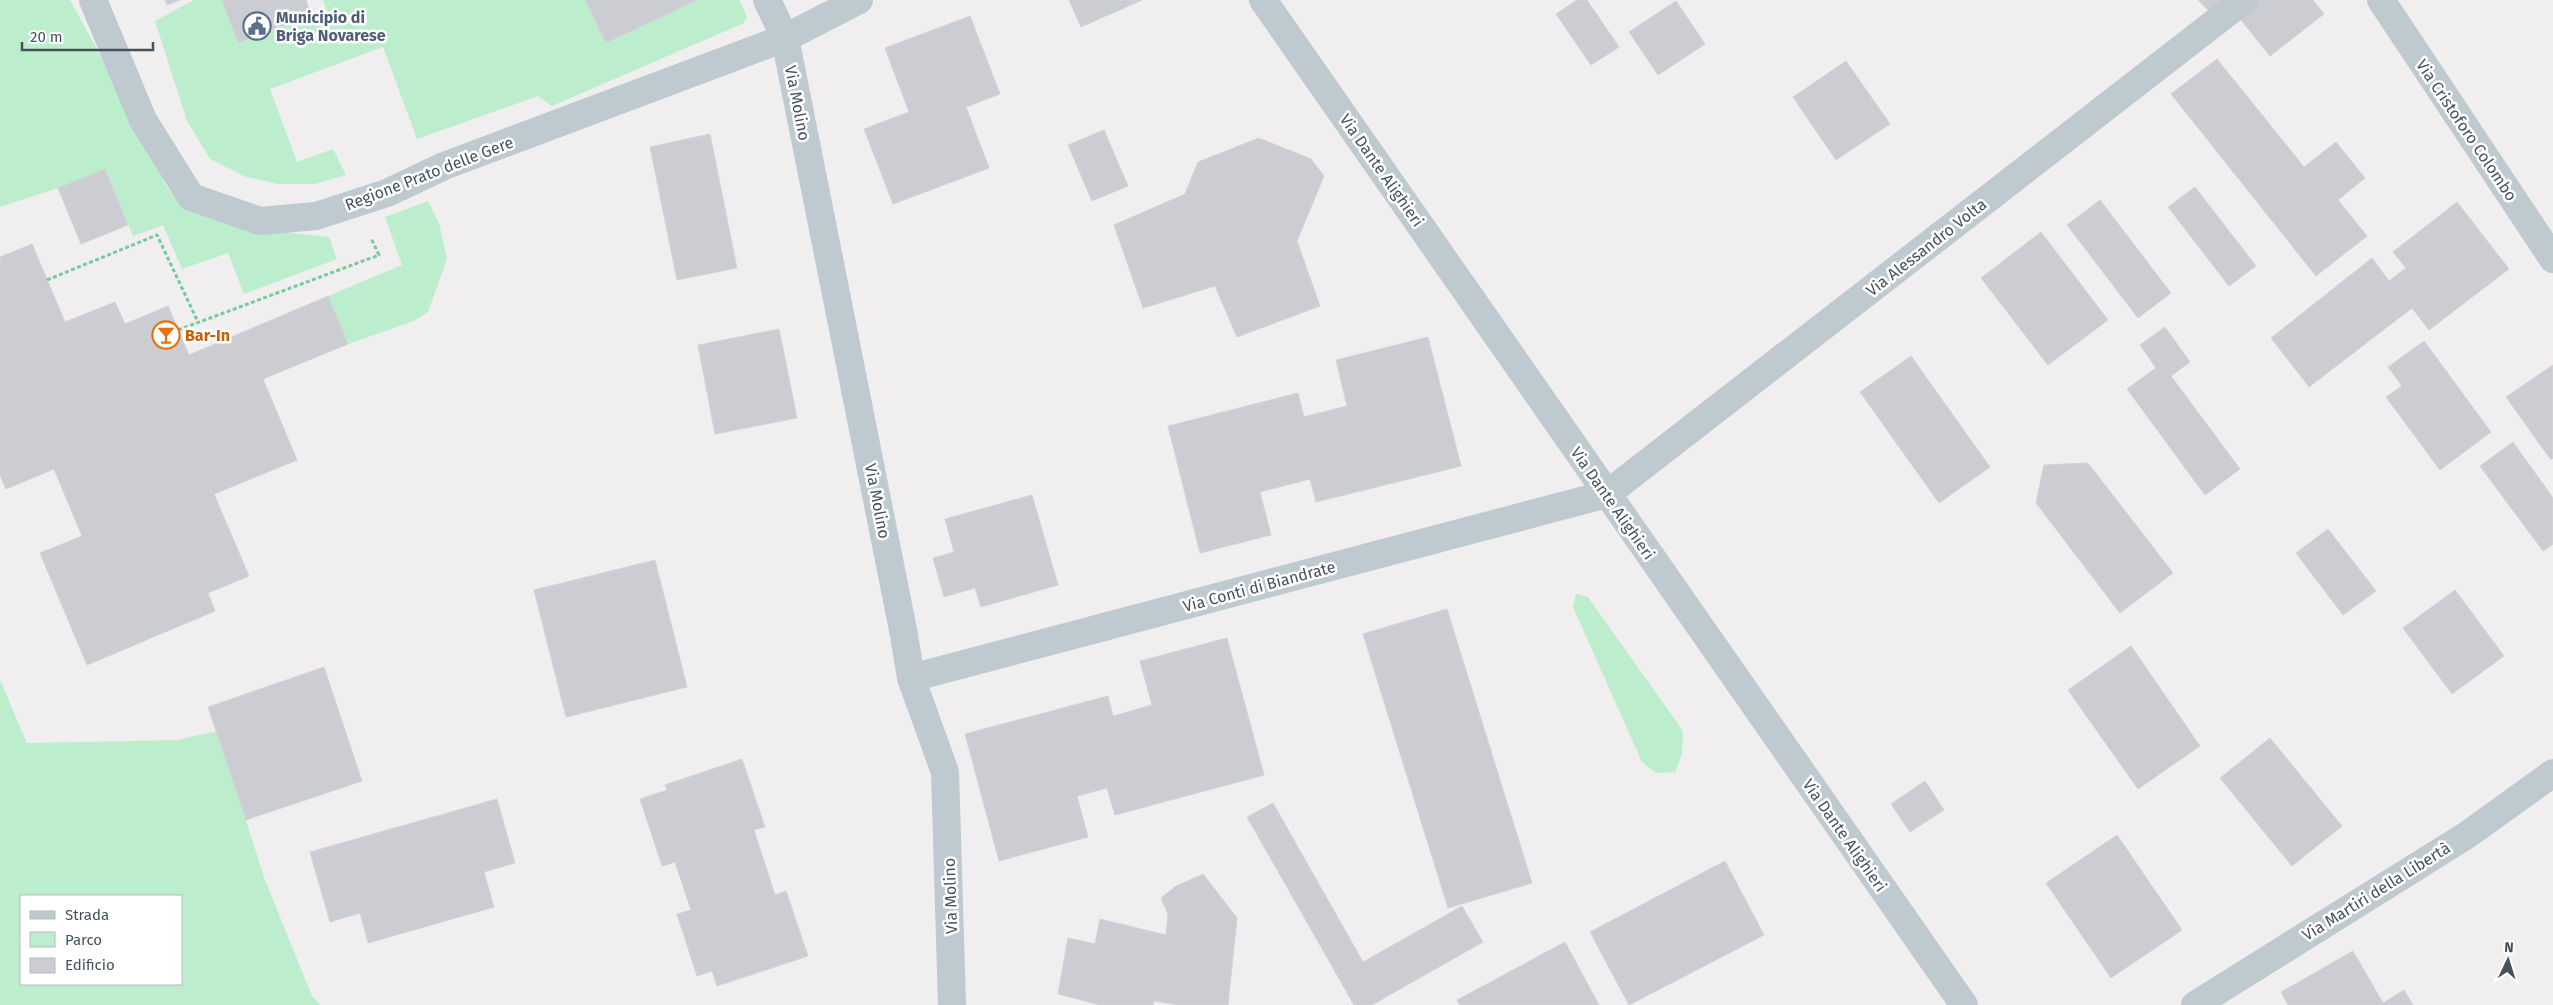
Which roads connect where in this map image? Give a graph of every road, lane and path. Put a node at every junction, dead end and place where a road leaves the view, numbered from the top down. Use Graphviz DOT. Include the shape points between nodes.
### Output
graph roads {
  1 [pos="93,0"];
  2 [pos="767,0"];
  3 [pos="859,0"];
  4 [pos="1263,0"];
  5 [pos="2244,0"];
  6 [pos="2380,0"];
  7 [pos="785,38"];
  8 [pos="355,204"];
  9 [pos="2553,259"];
  10 [pos="47,280"];
  11 [pos="198,322"];
  12 [pos="178,330"];
  13 [pos="1607,494"];
  14 [pos="911,678"];
  15 [pos="2553,773"];
  16 [pos="952,1005"];
  17 [pos="1964,1005"];
  18 [pos="2195,1005"];
  1 -- 8 [label="street, Regione Prato delle Gere" via="142,120 192,197 260,221 316,216"];
  2 -- 7 [label="street, Via Molino"];
  3 -- 7 [label="street, Regione Prato delle Gere"];
  4 -- 13 [label="street, Via Dante Alighieri"];
  5 -- 13 [label="street, Via Alessandro Volta"];
  6 -- 9 [label="street, Via Cristoforo Colombo"];
  7 -- 8 [label="street, Regione Prato delle Gere" via="444,166"];
  7 -- 14 [label="street, Via Molino"];
  8 -- 11 [label="path" via="379,255"];
  10 -- 11 [label="path" via="157,235"];
  11 -- 12 [label="path"];
  13 -- 14 [label="street, Via Conti di Biandrate"];
  13 -- 17 [label="street, Via Dante Alighieri"];
  14 -- 16 [label="street, Via Molino" via="945,772"];
  15 -- 18 [label="street, Via Martiri della Libertà" via="2466,834"];
}
